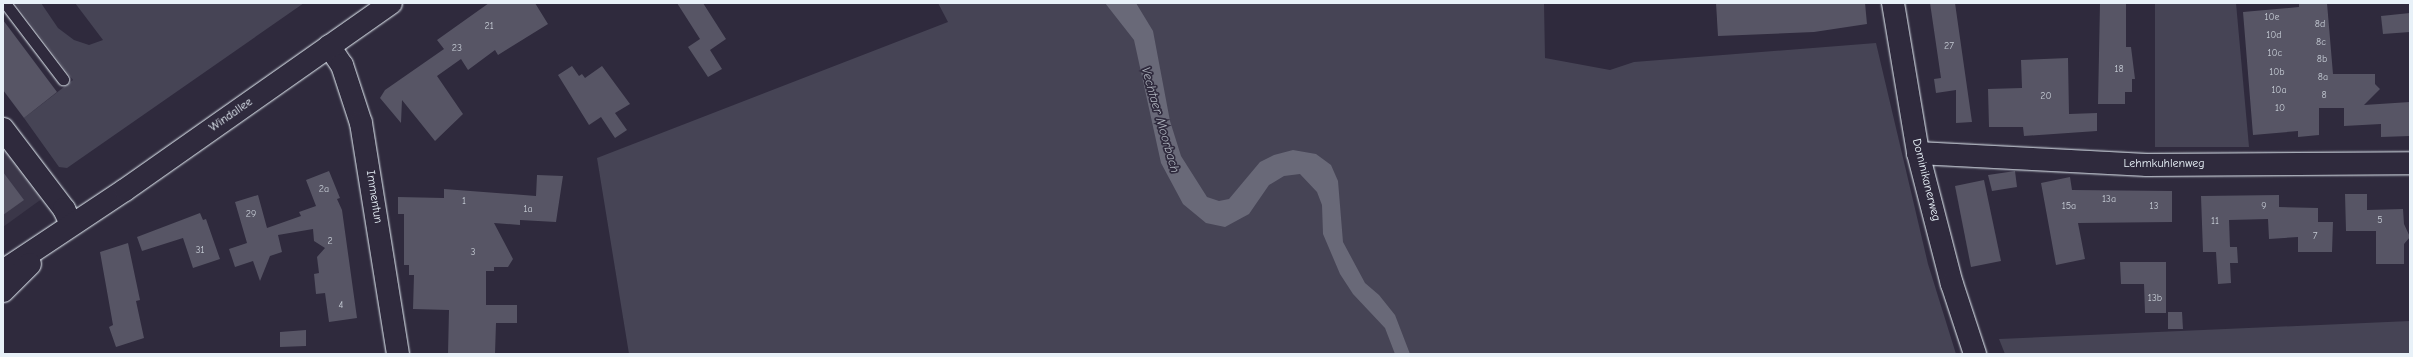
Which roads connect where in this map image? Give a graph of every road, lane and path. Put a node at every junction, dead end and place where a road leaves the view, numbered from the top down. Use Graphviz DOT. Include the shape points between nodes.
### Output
graph roads {
  1 [pos="4,3"];
  2 [pos="391,3"];
  3 [pos="1893,3"];
  4 [pos="329,46"];
  5 [pos="63,79"];
  6 [pos="3,129"];
  7 [pos="1918,153"];
  8 [pos="2410,163"];
  9 [pos="71,224"];
  10 [pos="3,271"];
  11 [pos="3,291"];
  12 [pos="398,354"];
  13 [pos="1975,354"];
  1 -- 5 [label="lane"];
  2 -- 4 [label="street, Windallee"];
  3 -- 7 [label="street, Dominikanerweg"];
  4 -- 9 [label="street, Windallee" via="125,190"];
  4 -- 12 [label="street, Immentun" via="342,65 361,123"];
  6 -- 9 [label="street" via="64,209"];
  7 -- 8 [label="street, Lehmkuhlenweg" via="2147,164"];
  7 -- 13 [label="street, Dominikanerweg" via="1952,284"];
  9 -- 10 [label="street, Windallee"];
  9 -- 11 [label="street, Windallee"];
}
